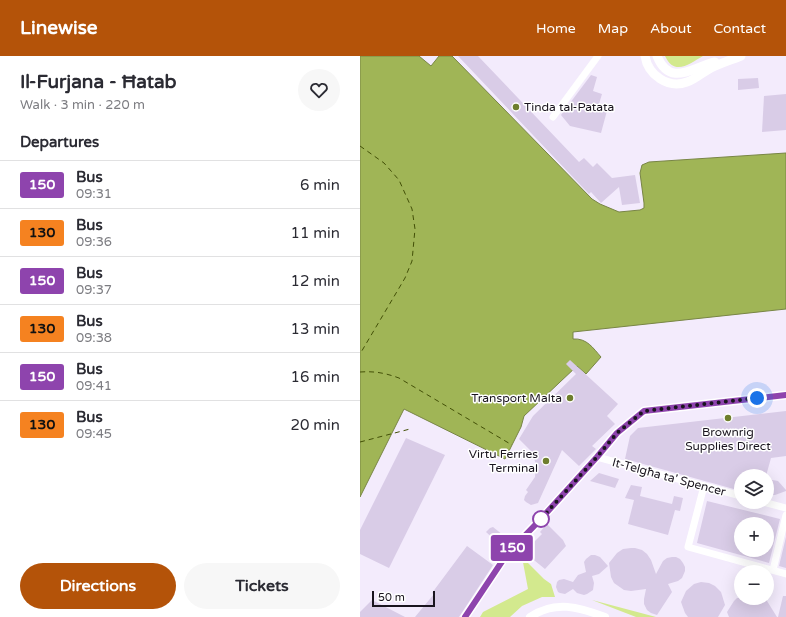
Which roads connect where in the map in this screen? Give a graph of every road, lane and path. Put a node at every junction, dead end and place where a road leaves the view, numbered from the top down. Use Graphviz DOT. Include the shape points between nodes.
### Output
graph roads {
  1 [pos="598,56"];
  2 [pos="645,56"];
  3 [pos="657,56"];
  4 [pos="740,56"];
  5 [pos="553,117"];
  6 [pos="786,395"];
  7 [pos="597,457"];
  8 [pos="704,486"];
  9 [pos="734,494"];
  10 [pos="774,505"];
  11 [pos="786,508"];
  12 [pos="786,515"];
  13 [pos="755,565"];
  14 [pos="774,566"];
  15 [pos="774,570"];
  16 [pos="786,574"];
  17 [pos="465,617"];
  18 [pos="530,617"];
  19 [pos="605,617"];
  1 -- 5 [label="street"];
  2 -- 4 [label="main road" via="650,70 657,77 676,84 685,83 711,68"];
  3 -- 4 [label="main road" via="665,68 678,74"];
  6 -- 7 [label="street" via="644,411 617,433"];
  7 -- 8 [label="street, It-Telgħa ta' Spencer"];
  7 -- 17 [label="street" via="507,554"];
  8 -- 9 [label="street, It-Telgħa ta' Spencer"];
  8 -- 13 [label="street" via="688,547"];
  10 -- 11 [label="street"];
  12 -- 14 [label="street"];
  15 -- 16 [label="street"];
  18 -- 19 [label="street" via="544,610 568,606"];
}
